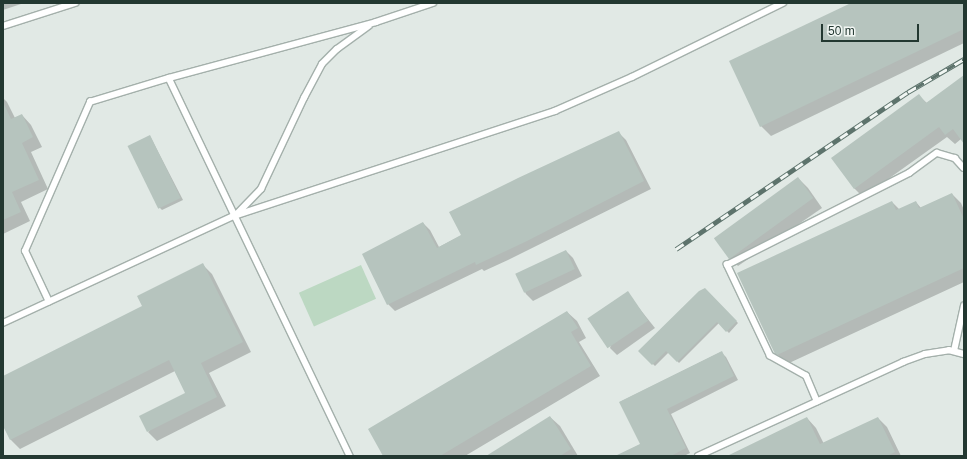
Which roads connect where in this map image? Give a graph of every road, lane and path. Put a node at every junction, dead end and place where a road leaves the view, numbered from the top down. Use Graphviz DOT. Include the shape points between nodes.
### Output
graph roads {
  1 [pos="75,3"];
  2 [pos="433,3"];
  3 [pos="783,3"];
  4 [pos="376,22"];
  5 [pos="3,26"];
  6 [pos="169,78"];
  7 [pos="964,168"];
  8 [pos="234,216"];
  9 [pos="49,302"];
  10 [pos="964,306"];
  11 [pos="3,323"];
  12 [pos="961,332"];
  13 [pos="954,352"];
  14 [pos="964,354"];
  15 [pos="817,402"];
  16 [pos="350,456"];
  17 [pos="698,456"];
  1 -- 5 [label="lane"];
  2 -- 4 [label="lane"];
  3 -- 8 [label="lane" via="632,77 555,111"];
  4 -- 6 [label="lane"];
  4 -- 8 [label="lane" via="357,33 322,64 261,189"];
  6 -- 8 [label="lane"];
  6 -- 9 [label="lane" via="90,102 25,251"];
  7 -- 15 [label="lane" via="955,158 937,153 909,173 727,265 770,356 806,376"];
  8 -- 9 [label="lane"];
  8 -- 16 [label="lane"];
  9 -- 11 [label="lane"];
  10 -- 12 [label="lane"];
  12 -- 13 [label="lane"];
  13 -- 14 [label="lane"];
  13 -- 15 [label="lane" via="949,350 925,354"];
  15 -- 17 [label="lane"];
}
